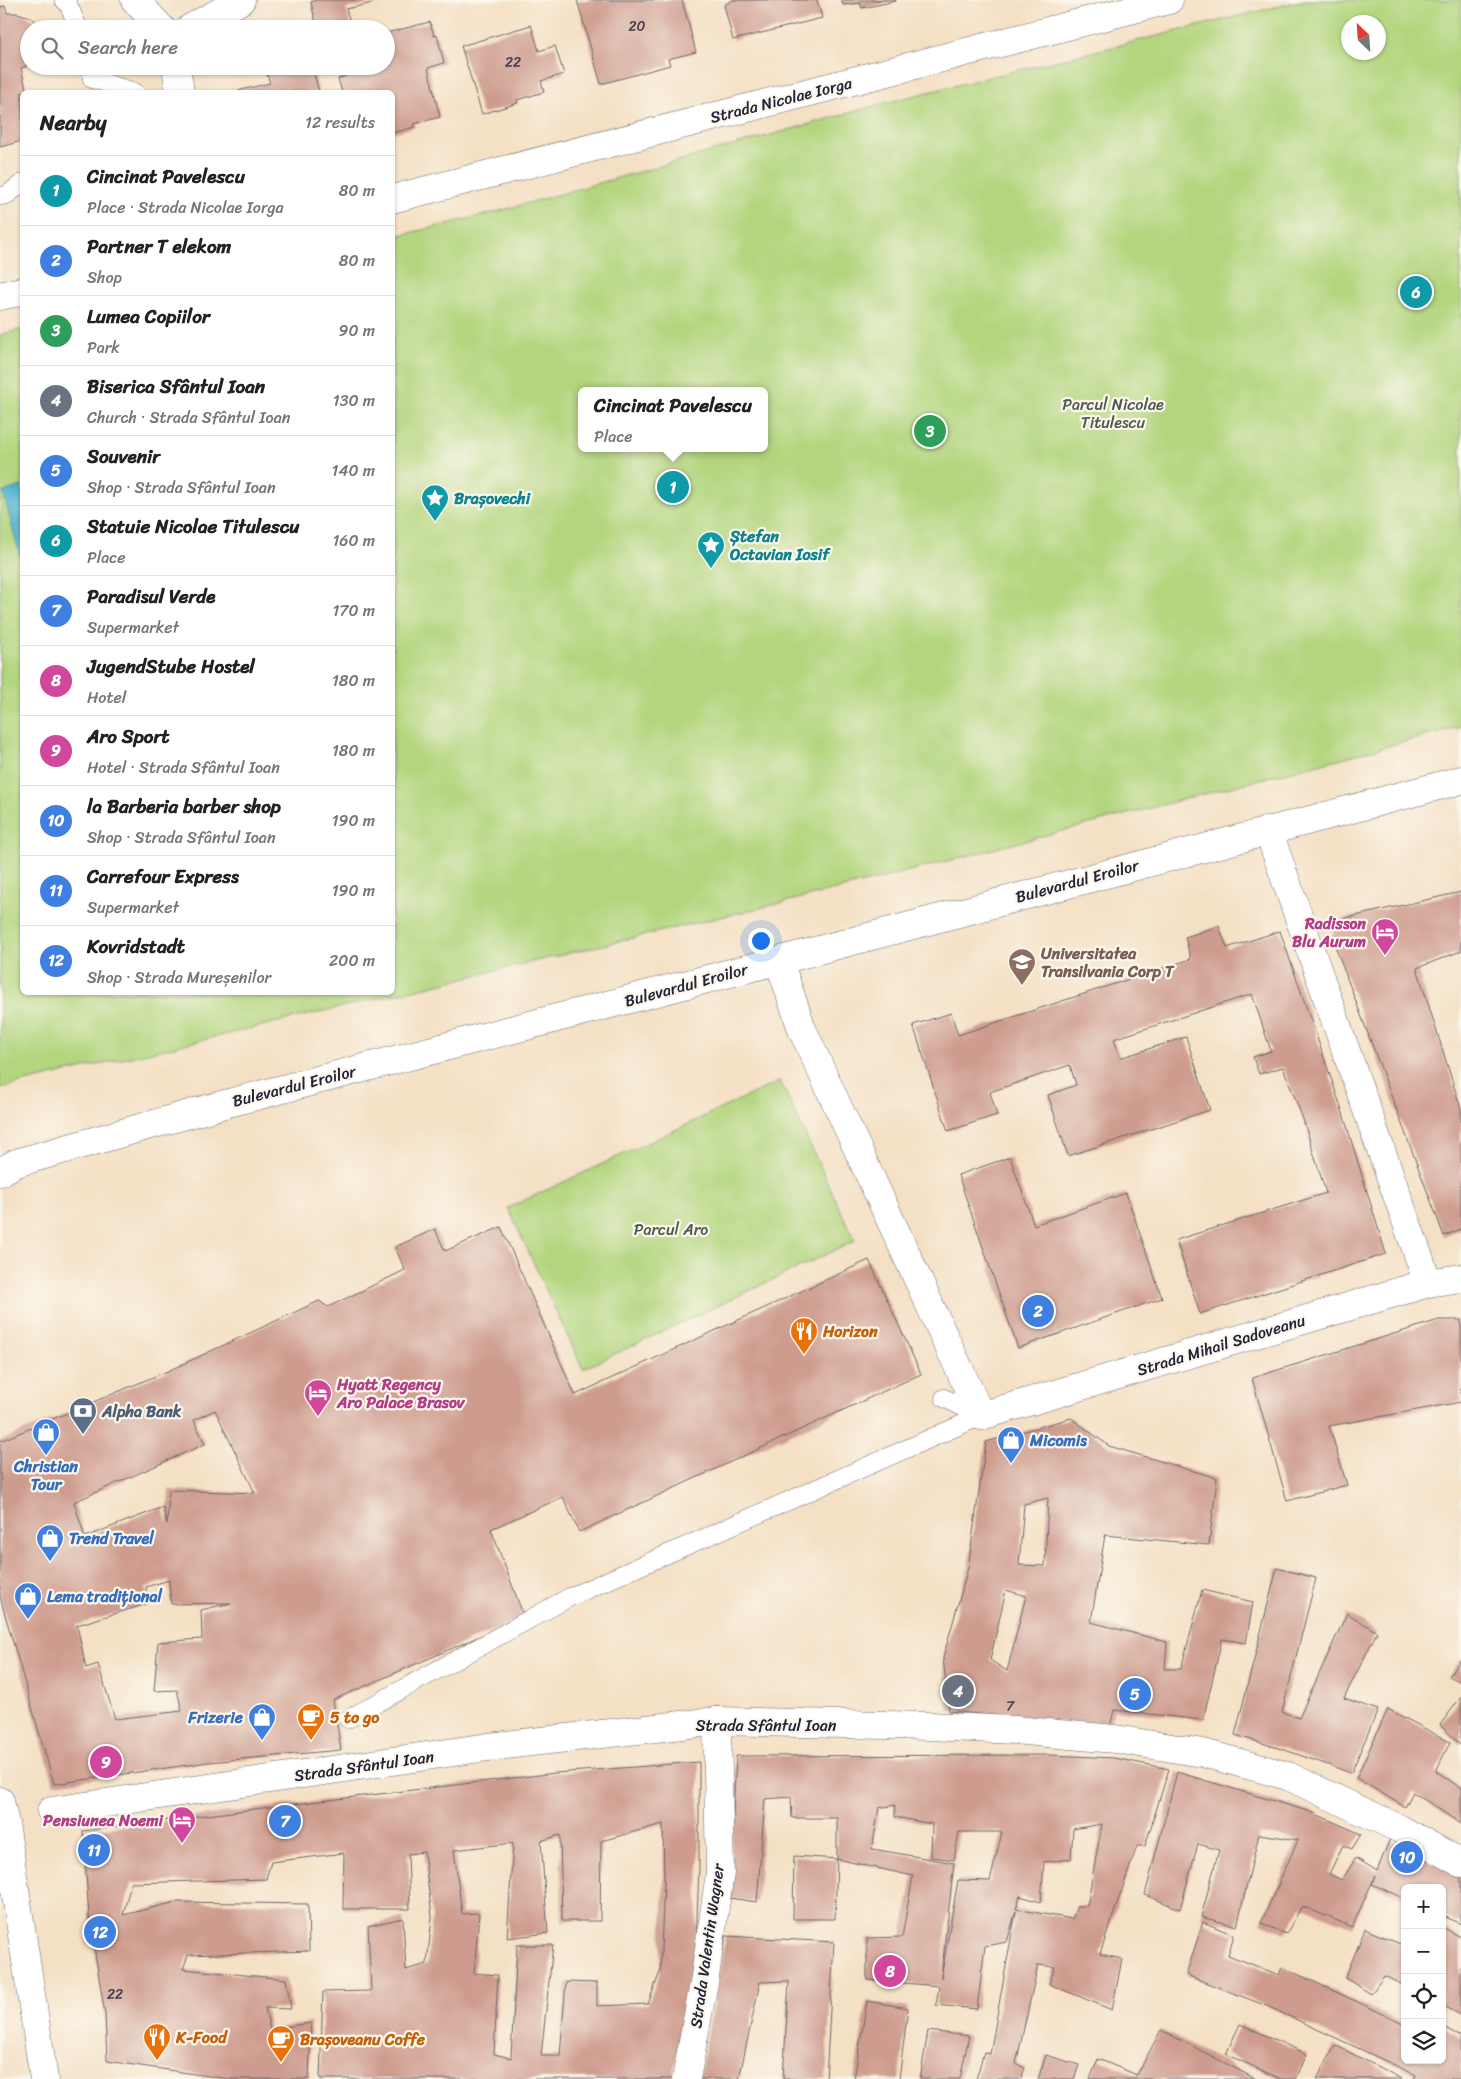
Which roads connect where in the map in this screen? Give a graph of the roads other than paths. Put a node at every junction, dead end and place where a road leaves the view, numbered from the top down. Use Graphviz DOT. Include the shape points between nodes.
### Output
graph roads {
  1 [pos="64,0"];
  2 [pos="135,0"];
  3 [pos="241,0"];
  4 [pos="1169,0"];
  5 [pos="75,20"];
  6 [pos="154,20"];
  7 [pos="205,20"];
  8 [pos="177,75"];
  9 [pos="90,79"];
  10 [pos="128,90"];
  11 [pos="180,90"];
  12 [pos="20,185"];
  13 [pos="0,196"];
  14 [pos="395,199"];
  15 [pos="20,291"];
  16 [pos="0,296"];
  17 [pos="1461,780"];
  18 [pos="1268,830"];
  19 [pos="779,960"];
  20 [pos="0,1172"];
  21 [pos="1461,1278"];
  22 [pos="1428,1283"];
  23 [pos="944,1398"];
  24 [pos="981,1416"];
  25 [pos="348,1719"];
  26 [pos="716,1722"];
  27 [pos="0,1801"];
  28 [pos="51,1811"];
  29 [pos="1461,1863"];
  30 [pos="44,2079"];
  31 [pos="686,2079"];
  1 -- 5 [label="lane"];
  2 -- 6 [label="street"];
  3 -- 7 [label="street"];
  4 -- 14 [label="street, Strada Nicolae Iorga"];
  8 -- 11 [label="street"];
  9 -- 10 [label="lane"];
  12 -- 13 [label="lane" via="7,195"];
  15 -- 16 [label="street"];
  17 -- 18 [label="street, Bulevardul Eroilor"];
  18 -- 19 [label="street, Bulevardul Eroilor"];
  18 -- 22 [label="street"];
  19 -- 20 [label="street, Bulevardul Eroilor" via="221,1105 16,1163"];
  19 -- 24 [label="street" via="802,1029"];
  21 -- 22 [label="street, Strada Mihail Sadoveanu"];
  22 -- 24 [label="street, Strada Mihail Sadoveanu"];
  23 -- 24 [label="lane"];
  24 -- 25 [label="lane" via="570,1597"];
  26 -- 28 [label="street, Strada Sfântul Ioan" via="488,1748"];
  26 -- 29 [label="street, Strada Sfântul Ioan" via="1014,1730 1115,1739 1203,1754 1288,1776 1400,1829"];
  26 -- 31 [label="street, Strada Valentin Wagner" via="720,1873"];
  27 -- 30 [label="street"];
}
